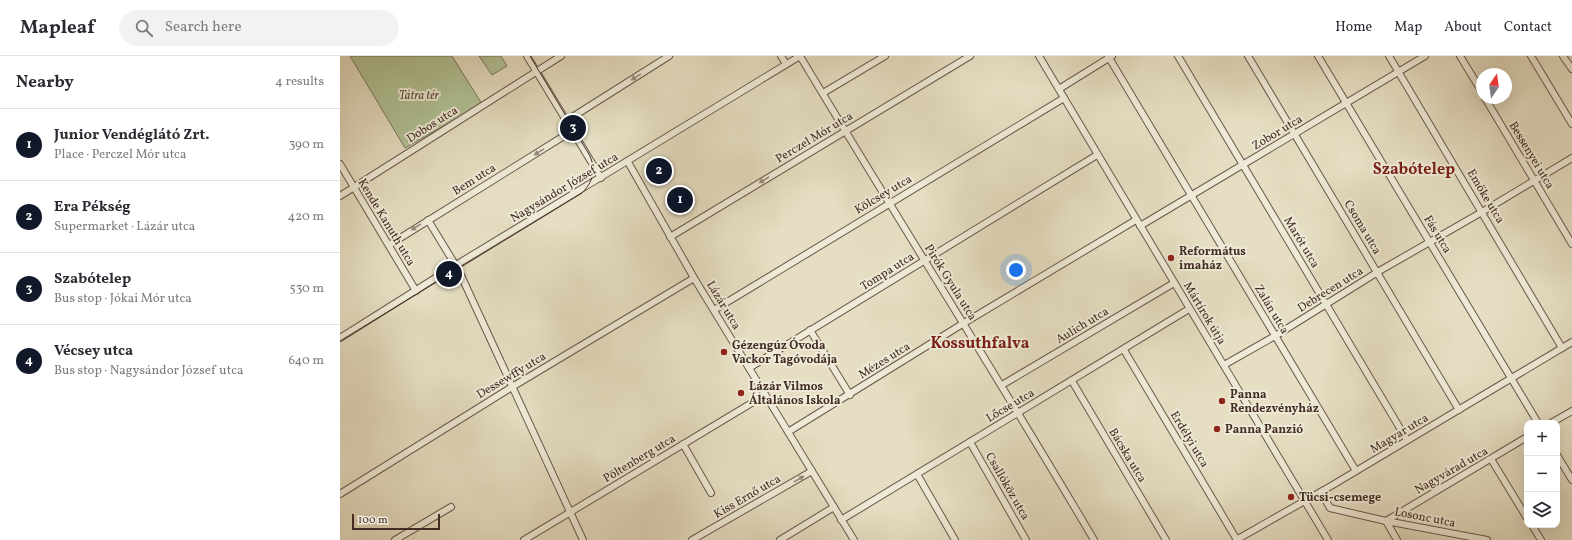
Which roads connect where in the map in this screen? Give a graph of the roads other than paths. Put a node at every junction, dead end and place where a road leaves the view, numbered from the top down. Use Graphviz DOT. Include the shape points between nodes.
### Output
graph roads {
  1 [pos="527,56"];
  2 [pos="561,56"];
  3 [pos="669,56"];
  4 [pos="781,56"];
  5 [pos="800,56"];
  6 [pos="885,56"];
  7 [pos="970,56"];
  8 [pos="1039,56"];
  9 [pos="1178,56"];
  10 [pos="1248,56"];
  11 [pos="1318,56"];
  12 [pos="1389,56"];
  13 [pos="1425,56"];
  14 [pos="1460,56"];
  15 [pos="1531,56"];
  16 [pos="1563,56"];
  17 [pos="1109,57"];
  18 [pos="786,64"];
  19 [pos="1572,69"];
  20 [pos="536,71"];
  21 [pos="1398,71"];
  22 [pos="1476,82"];
  23 [pos="1059,89"];
  24 [pos="823,93"];
  25 [pos="1064,98"];
  26 [pos="1346,103"];
  27 [pos="1489,104"];
  28 [pos="566,121"];
  29 [pos="1572,124"];
  30 [pos="572,131"];
  31 [pos="845,131"];
  32 [pos="1295,134"];
  33 [pos="1097,155"];
  34 [pos="1572,158"];
  35 [pos="628,162"];
  36 [pos="340,164"];
  37 [pos="1244,165"];
  38 [pos="600,178"];
  39 [pos="1535,180"];
  40 [pos="354,187"];
  41 [pos="340,196"];
  42 [pos="1192,196"];
  43 [pos="889,204"];
  44 [pos="1482,212"];
  45 [pos="428,220"];
  46 [pos="1136,220"];
  47 [pos="1140,226"];
  48 [pos="670,237"];
  49 [pos="1429,241"];
  50 [pos="1572,244"];
  51 [pos="389,245"];
  52 [pos="924,260"];
  53 [pos="456,265"];
  54 [pos="1377,272"];
  55 [pos="694,278"];
  56 [pos="1174,283"];
  57 [pos="416,292"];
  58 [pos="1326,304"];
  59 [pos="1190,309"];
  60 [pos="714,310"];
  61 [pos="964,323"];
  62 [pos="810,330"];
  63 [pos="1275,336"];
  64 [pos="340,338"];
  65 [pos="1572,342"];
  66 [pos="1562,348"];
  67 [pos="1124,350"];
  68 [pos="1224,366"];
  69 [pos="749,368"];
  70 [pos="1512,378"];
  71 [pos="1072,381"];
  72 [pos="1002,385"];
  73 [pos="512,387"];
  74 [pos="765,395"];
  75 [pos="850,395"];
  76 [pos="1459,410"];
  77 [pos="1572,411"];
  78 [pos="1018,412"];
  79 [pos="1536,420"];
  80 [pos="1556,420"];
  81 [pos="788,432"];
  82 [pos="1524,439"];
  83 [pos="1407,440"];
  84 [pos="970,442"];
  85 [pos="683,444"];
  86 [pos="1558,456"];
  87 [pos="1491,459"];
  88 [pos="812,471"];
  89 [pos="1356,471"];
  90 [pos="917,474"];
  91 [pos="1572,480"];
  92 [pos="1321,492"];
  93 [pos="340,494"];
  94 [pos="711,494"];
  95 [pos="1304,501"];
  96 [pos="451,507"];
  97 [pos="834,507"];
  98 [pos="1409,507"];
  99 [pos="570,513"];
  100 [pos="1524,513"];
  101 [pos="841,520"];
  102 [pos="1386,521"];
  103 [pos="1408,524"];
  104 [pos="1534,528"];
  105 [pos="406,537"];
  106 [pos="395,540"];
  107 [pos="524,540"];
  108 [pos="583,540"];
  109 [pos="692,540"];
  110 [pos="780,540"];
  111 [pos="854,540"];
  112 [pos="955,540"];
  113 [pos="1026,540"];
  114 [pos="1094,540"];
  115 [pos="1166,540"];
  116 [pos="1236,540"];
  117 [pos="1328,540"];
  118 [pos="1397,540"];
  119 [pos="1487,540"];
  120 [pos="1541,540"];
  1 -- 20 [label="street"];
  2 -- 20 [label="street, Dobos utca"];
  3 -- 28 [label="street, one-way"];
  4 -- 18 [label="street"];
  5 -- 18 [label="street, Nagysándor József utca"];
  5 -- 24 [label="street, Pirók Gyula utca"];
  6 -- 24 [label="street"];
  7 -- 31 [label="street, Perczel Mór utca"];
  8 -- 23 [label="street, Mártírok útja"];
  9 -- 37 [label="street, Marót utca"];
  10 -- 32 [label="street, Csoma utca"];
  11 -- 26 [label="street, Fás utca"];
  12 -- 21 [label="street, Emőke utca"];
  13 -- 21 [label="street, Zobor utca"];
  14 -- 22 [label="street"];
  15 -- 29 [label="street"];
  16 -- 19 [label="street"];
  17 -- 23 [label="street"];
  17 -- 42 [label="street, Zalán utca"];
  18 -- 35 [label="street, Nagysándor József utca"];
  20 -- 28 [label="street"];
  20 -- 40 [label="street, Dobos utca"];
  21 -- 26 [label="street, Zobor utca"];
  21 -- 44 [label="street, Emőke utca"];
  23 -- 25 [label="street, Mártírok útja"];
  24 -- 31 [label="street, Pirók Gyula utca"];
  25 -- 33 [label="street, Mártírok útja"];
  25 -- 43 [label="street, Kölcsey utca"];
  26 -- 32 [label="street, Zobor utca"];
  26 -- 49 [label="street, Fás utca"];
  27 -- 39 [label="street, Bessenyei utca"];
  28 -- 30 [label="street"];
  30 -- 38 [label="street"];
  30 -- 45 [label="street, Bem utca, one-way"];
  31 -- 43 [label="street, Pirók Gyula utca"];
  31 -- 48 [label="street, Perczel Mór utca, one-way"];
  32 -- 37 [label="street, Zobor utca"];
  32 -- 54 [label="street, Csoma utca"];
  33 -- 46 [label="street, Mártírok útja"];
  33 -- 52 [label="street, Tompa utca"];
  34 -- 39 [label="street, Debrecen utca"];
  35 -- 38 [label="street, Nagysándor József utca"];
  35 -- 48 [label="street, Lázár utca"];
  36 -- 40 [label="street, Kende Kanuth utca"];
  37 -- 42 [label="street, Zobor utca"];
  37 -- 58 [label="street, Marót utca"];
  38 -- 53 [label="street, Nagysándor József utca"];
  39 -- 44 [label="street, Debrecen utca"];
  39 -- 50 [label="street, Bessenyei utca"];
  40 -- 41 [label="street, Dobos utca"];
  40 -- 51 [label="street, Kende Kanuth utca"];
  42 -- 47 [label="street, Zobor utca"];
  42 -- 63 [label="street, Zalán utca"];
  43 -- 52 [label="street, Pirók Gyula utca"];
  43 -- 60 [label="street, Kölcsey utca"];
  44 -- 49 [label="street, Debrecen utca"];
  44 -- 66 [label="street, Emőke utca"];
  45 -- 51 [label="street, Bem utca, one-way"];
  45 -- 53 [label="street"];
  46 -- 47 [label="street, Mártírok útja"];
  46 -- 61 [label="street, Mézes utca"];
  47 -- 56 [label="street, Mártírok útja"];
  48 -- 55 [label="street, Lázár utca"];
  49 -- 54 [label="street, Debrecen utca"];
  49 -- 70 [label="street, Fás utca"];
  51 -- 57 [label="street, Kende Kanuth utca"];
  52 -- 61 [label="street, Pirók Gyula utca"];
  52 -- 62 [label="street, Tompa utca"];
  53 -- 57 [label="street, Nagysándor József utca"];
  53 -- 73 [label="street"];
  54 -- 58 [label="street, Debrecen utca"];
  54 -- 76 [label="street, Csoma utca"];
  55 -- 60 [label="street, Lázár utca"];
  55 -- 73 [label="street, Dessewffy utca"];
  56 -- 59 [label="street, Mártírok útja"];
  56 -- 72 [label="street, Aulich utca"];
  57 -- 64 [label="street, Nagysándor József utca"];
  58 -- 63 [label="street, Debrecen utca"];
  58 -- 83 [label="street, Marót utca"];
  59 -- 67 [label="street, Lőcse utca"];
  59 -- 68 [label="street, Mártírok útja"];
  60 -- 69 [label="street, Lázár utca"];
  61 -- 72 [label="street, Pirók Gyula utca"];
  61 -- 75 [label="street, Mézes utca"];
  62 -- 69 [label="street, Tompa utca"];
  62 -- 75 [label="street"];
  63 -- 68 [label="street, Debrecen utca"];
  63 -- 89 [label="street, Zalán utca"];
  65 -- 66 [label="street, Magyar utca"];
  66 -- 70 [label="street, Magyar utca"];
  67 -- 71 [label="street, Lőcse utca"];
  67 -- 116 [label="street, Erdélyi utca"];
  68 -- 95 [label="street, Mártírok útja"];
  69 -- 74 [label="street, Lázár utca"];
  70 -- 76 [label="street, Magyar utca"];
  70 -- 79 [label="street, Fás utca"];
  71 -- 78 [label="street, Lőcse utca"];
  71 -- 115 [label="street, Bácska utca"];
  72 -- 78 [label="street, Pirók Gyula utca"];
  73 -- 93 [label="street, Dessewffy utca"];
  73 -- 99 [label="street"];
  74 -- 81 [label="street, Lázár utca"];
  74 -- 85 [label="street, Pöltenberg utca"];
  75 -- 81 [label="street, Mézes utca"];
  76 -- 83 [label="street, Magyar utca"];
  77 -- 80 [label="street"];
  78 -- 84 [label="street, Lőcse utca"];
  78 -- 114 [label="street, Pirók Gyula utca"];
  81 -- 88 [label="street, Lázár utca"];
  82 -- 87 [label="street, Nagyvárad utca"];
  83 -- 89 [label="street, Magyar utca"];
  84 -- 90 [label="street, Lőcse utca"];
  84 -- 113 [label="street, Csallóköz utca"];
  85 -- 94 [label="street"];
  85 -- 99 [label="street, Pöltenberg utca"];
  86 -- 91 [label="street"];
  87 -- 98 [label="street, Nagyvárad utca"];
  87 -- 100 [label="street"];
  88 -- 97 [label="street, Lázár utca"];
  109 -- 88 [label="street, Kiss Ernő utca, one-way"];
  89 -- 92 [label="street, Magyar utca"];
  90 -- 101 [label="street, Lőcse utca"];
  90 -- 112 [label="street"];
  92 -- 95 [label="street, Magyar utca"];
  92 -- 102 [label="street, Losonc utca" via="1330,508"];
  95 -- 116 [label="street, Magyar utca"];
  95 -- 117 [label="street, Mártírok útja"];
  96 -- 105 [label="street"];
  97 -- 101 [label="street, Lázár utca"];
  97 -- 110 [label="street"];
  98 -- 102 [label="street, Nagyvárad utca"];
  98 -- 103 [label="street" via="1404,519"];
  99 -- 107 [label="street, Pöltenberg utca"];
  99 -- 108 [label="street"];
  101 -- 111 [label="street, Lázár utca"];
  102 -- 103 [label="street, Losonc utca"];
  102 -- 118 [label="street"];
  103 -- 119 [label="street, Losonc utca"];
  104 -- 120 [label="street"];
  105 -- 106 [label="street"];
}
